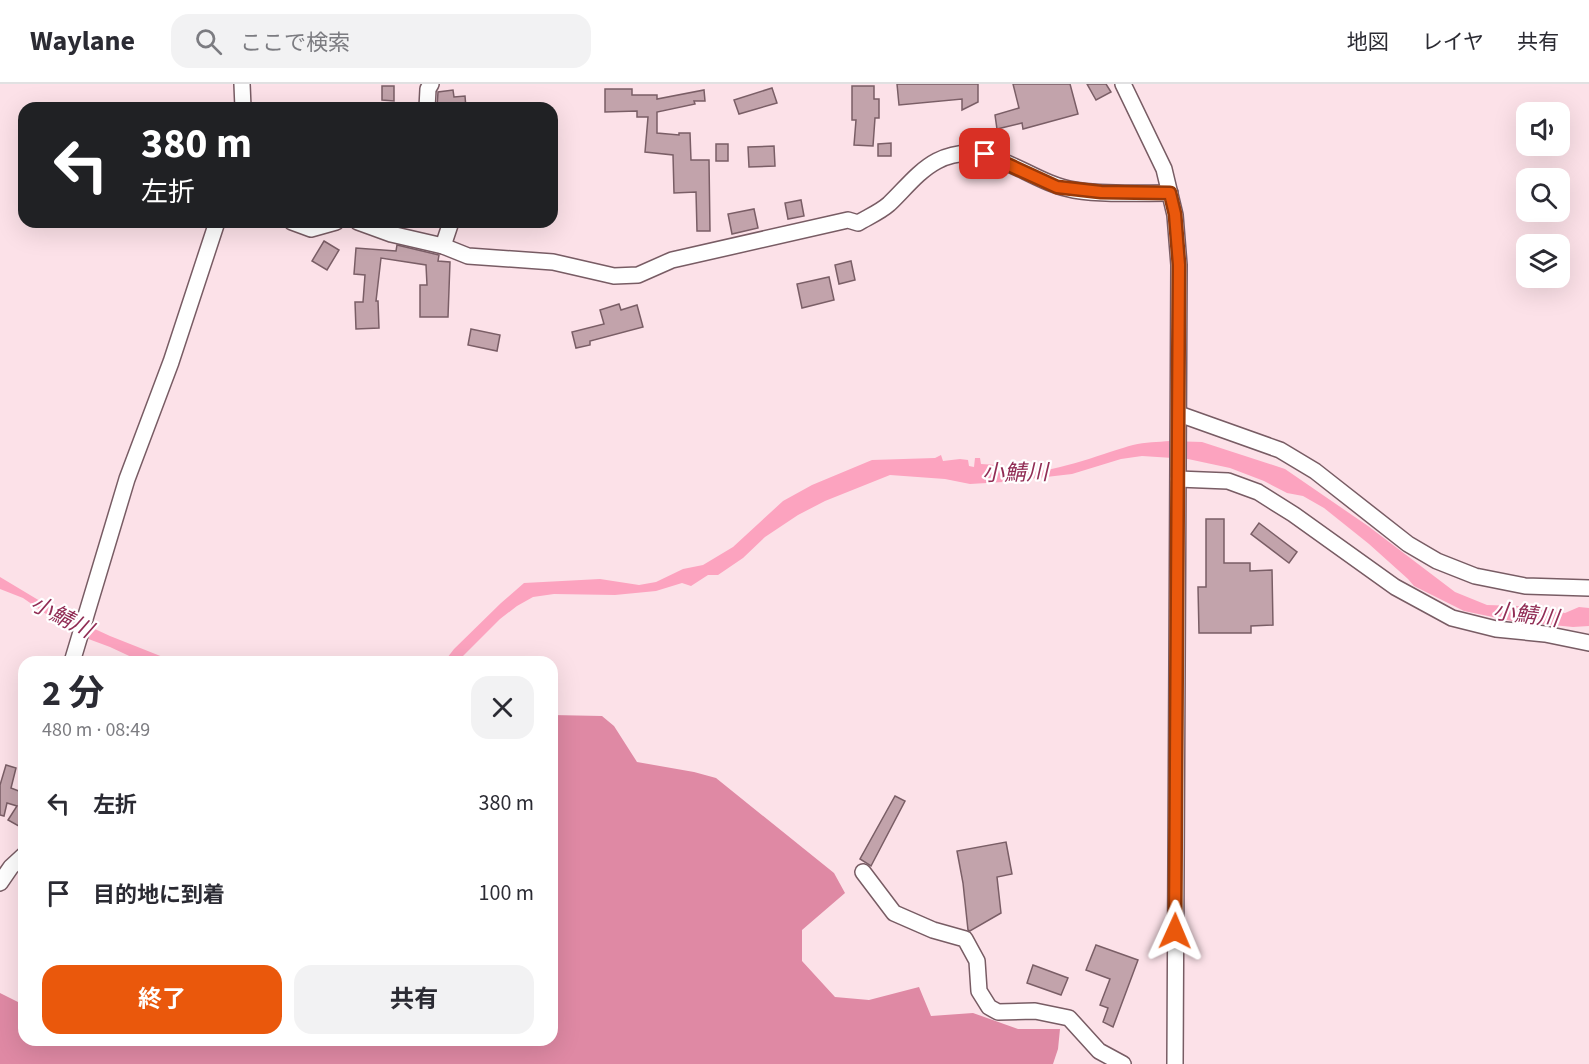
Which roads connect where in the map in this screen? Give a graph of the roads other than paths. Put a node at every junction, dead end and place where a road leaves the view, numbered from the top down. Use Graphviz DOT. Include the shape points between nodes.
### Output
graph roads {
  1 [pos="242,84"];
  2 [pos="431,84"];
  3 [pos="1123,84"];
  4 [pos="243,102"];
  5 [pos="427,102"];
  6 [pos="1170,193"];
  7 [pos="215,228"];
  8 [pos="374,228"];
  9 [pos="449,228"];
  10 [pos="443,246"];
  11 [pos="1179,420"];
  12 [pos="1178,475"];
  13 [pos="1589,588"];
  14 [pos="1589,644"];
  15 [pos="74,656"];
  16 [pos="18,861"];
  17 [pos="863,872"];
  18 [pos="0,883"];
  19 [pos="1124,1064"];
  20 [pos="1175,1064"];
  1 -- 4 [label="street"];
  2 -- 5 [label="street"];
  3 -- 6 [label="street" via="1164,169"];
  6 -- 10 [label="street" via="1057,187 985,154 967,153 936,162 887,206 858,223 848,220 709,250 638,275 614,276 553,262 468,256"];
  6 -- 11 [label="street" via="1179,265"];
  7 -- 15 [label="street" via="128,479"];
  8 -- 10 [label="street"];
  9 -- 10 [label="street"];
  11 -- 12 [label="street"];
  11 -- 13 [label="street" via="1280,450 1315,471 1408,544 1437,561 1475,576 1526,586"];
  12 -- 14 [label="street" via="1228,481 1258,492 1395,587 1452,618"];
  12 -- 20 [label="street"];
  16 -- 18 [label="street"];
  17 -- 19 [label="street" via="894,913 965,939 977,961 979,991 988,1007 1069,1018 1099,1051"];
}
